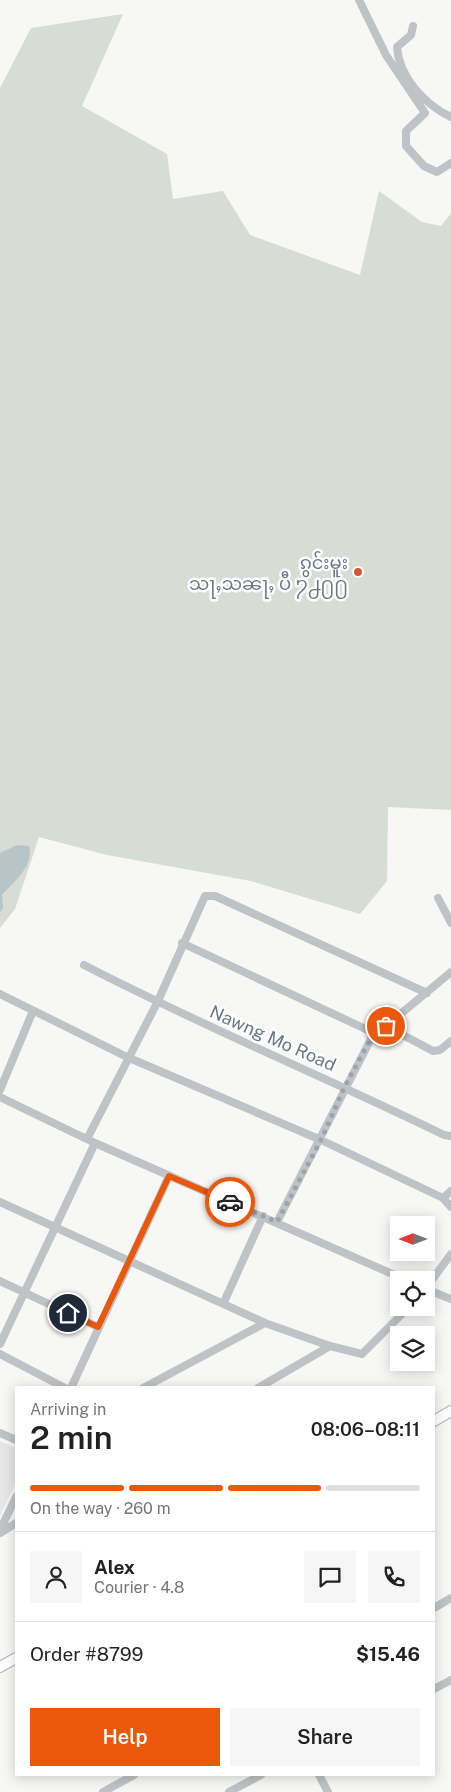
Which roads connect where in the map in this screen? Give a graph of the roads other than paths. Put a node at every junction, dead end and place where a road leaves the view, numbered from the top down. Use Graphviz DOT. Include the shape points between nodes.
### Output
graph roads {
  1 [pos="359,0"];
  2 [pos="413,26"];
  3 [pos="428,110"];
  4 [pos="451,117"];
  5 [pos="451,163"];
  6 [pos="438,898"];
  7 [pos="451,923"];
  8 [pos="182,942"];
  9 [pos="84,965"];
  10 [pos="451,972"];
  11 [pos="0,994"];
  12 [pos="427,994"];
  13 [pos="157,1003"];
  14 [pos="33,1011"];
  15 [pos="386,1026"];
  16 [pos="374,1033"];
  17 [pos="451,1041"];
  18 [pos="127,1057"];
  19 [pos="345,1086"];
  20 [pos="0,1090"];
  21 [pos="0,1097"];
  22 [pos="451,1136"];
  23 [pos="87,1139"];
  24 [pos="321,1140"];
  25 [pos="95,1143"];
  26 [pos="169,1176"];
  27 [pos="451,1191"];
  28 [pos="443,1198"];
  29 [pos="0,1202"];
  30 [pos="451,1207"];
  31 [pos="263,1216"];
  32 [pos="277,1222"];
  33 [pos="55,1226"];
  34 [pos="451,1254"];
  35 [pos="130,1261"];
  36 [pos="390,1273"];
  37 [pos="435,1276"];
  38 [pos="0,1281"];
  39 [pos="24,1292"];
  40 [pos="435,1292"];
  41 [pos="451,1300"];
  42 [pos="224,1302"];
  43 [pos="400,1316"];
  44 [pos="265,1323"];
  45 [pos="98,1327"];
  46 [pos="0,1344"];
  47 [pos="330,1346"];
  48 [pos="0,1354"];
  49 [pos="61,1386"];
  50 [pos="72,1386"];
  51 [pos="147,1386"];
  52 [pos="261,1386"];
  53 [pos="451,1411"];
  54 [pos="435,1420"];
  55 [pos="0,1433"];
  56 [pos="15,1440"];
  57 [pos="15,1500"];
  58 [pos="15,1524"];
  59 [pos="0,1532"];
  60 [pos="451,1598"];
  61 [pos="435,1607"];
  62 [pos="15,1659"];
  63 [pos="0,1667"];
  64 [pos="451,1680"];
  65 [pos="435,1688"];
  66 [pos="132,1776"];
  67 [pos="259,1776"];
  68 [pos="320,1776"];
  69 [pos="103,1792"];
  70 [pos="229,1792"];
  71 [pos="328,1792"];
  1 -- 3 [label="street" via="386,55"];
  2 -- 3 [label="street" via="411,35 397,47 398,59"];
  3 -- 4 [label="street"];
  3 -- 5 [label="street" via="406,131 406,146 424,166 437,172"];
  6 -- 7 [label="street"];
  8 -- 12 [label="street" via="201,901 205,896 215,896"];
  8 -- 13 [label="street"];
  8 -- 16 [label="street"];
  9 -- 13 [label="street, Nawng Mo Road"];
  10 -- 12 [label="street"];
  11 -- 14 [label="street"];
  12 -- 15 [label="street"];
  13 -- 18 [label="street"];
  13 -- 19 [label="street, Nawng Mo Road"];
  14 -- 18 [label="street"];
  14 -- 20 [label="street"];
  15 -- 16 [label="street"];
  15 -- 17 [label="street" via="433,1052"];
  16 -- 19 [label="street"];
  18 -- 23 [label="street"];
  18 -- 24 [label="street"];
  19 -- 22 [label="street, Nawng Mo Road"];
  19 -- 24 [label="street"];
  21 -- 23 [label="street"];
  23 -- 25 [label="street"];
  24 -- 28 [label="street"];
  24 -- 32 [label="street"];
  25 -- 26 [label="street"];
  25 -- 33 [label="street"];
  26 -- 31 [label="street"];
  26 -- 35 [label="street"];
  27 -- 28 [label="street"];
  28 -- 30 [label="street"];
  29 -- 33 [label="street"];
  31 -- 32 [label="street"];
  31 -- 42 [label="street"];
  32 -- 36 [label="street"];
  33 -- 35 [label="street"];
  33 -- 39 [label="street"];
  34 -- 37 [label="street"];
  35 -- 42 [label="street"];
  35 -- 45 [label="street"];
  38 -- 39 [label="street"];
  39 -- 45 [label="street"];
  39 -- 46 [label="street"];
  40 -- 41 [label="street"];
  42 -- 44 [label="street"];
  43 -- 47 [label="street" via="362,1354"];
  44 -- 47 [label="street"];
  44 -- 51 [label="street"];
  45 -- 50 [label="street"];
  47 -- 52 [label="street"];
  48 -- 49 [label="street"];
  53 -- 54 [label="main road"];
  55 -- 56 [label="street"];
  57 -- 59 [label="street"];
  58 -- 59 [label="street"];
  60 -- 61 [label="street"];
  62 -- 63 [label="main road"];
  64 -- 65 [label="street"];
  66 -- 69 [label="street"];
  67 -- 70 [label="street"];
  68 -- 71 [label="street"];
}
